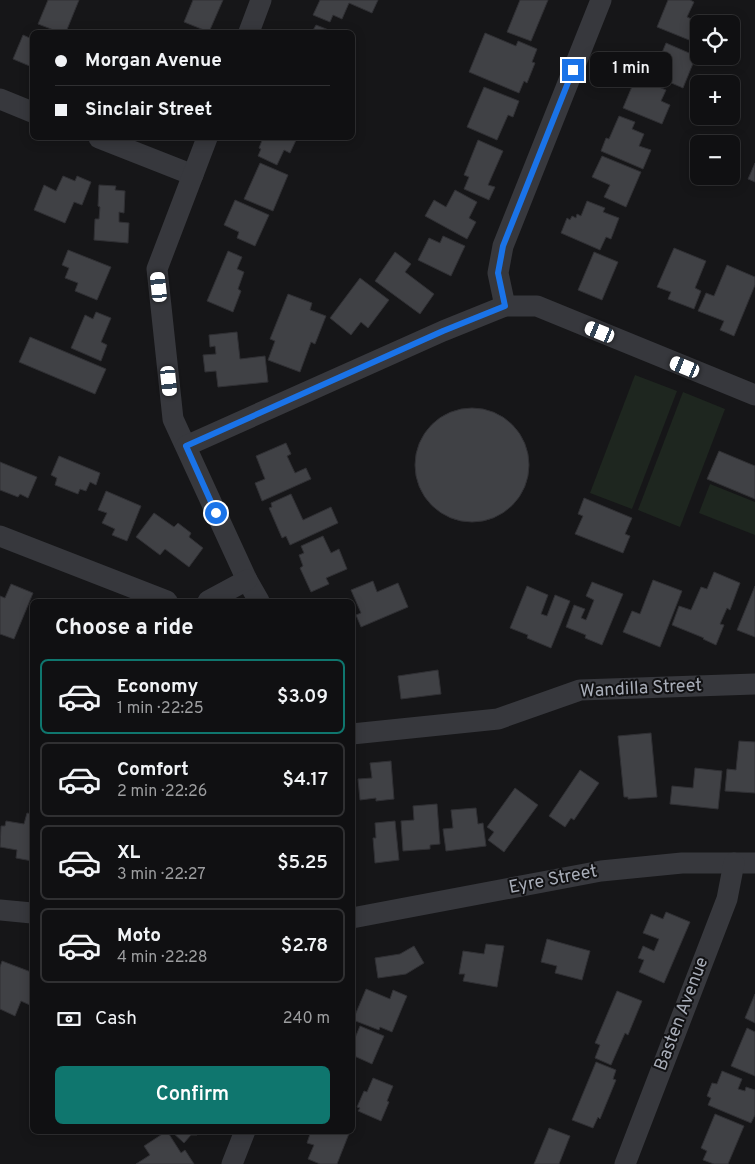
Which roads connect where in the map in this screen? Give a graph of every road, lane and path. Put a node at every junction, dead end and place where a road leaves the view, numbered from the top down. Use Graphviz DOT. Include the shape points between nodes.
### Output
graph roads {
  1 [pos="261,0"];
  2 [pos="601,0"];
  3 [pos="250,30"];
  4 [pos="0,99"];
  5 [pos="30,111"];
  6 [pos="104,140"];
  7 [pos="207,140"];
  8 [pos="193,174"];
  9 [pos="505,306"];
  10 [pos="755,395"];
  11 [pos="186,446"];
  12 [pos="0,536"];
  13 [pos="247,580"];
  14 [pos="162,599"];
  15 [pos="212,599"];
  16 [pos="258,599"];
  17 [pos="755,684"];
  18 [pos="355,734"];
  19 [pos="745,863"];
  20 [pos="0,910"];
  21 [pos="30,913"];
  22 [pos="355,917"];
  23 [pos="244,1134"];
  24 [pos="232,1164"];
  25 [pos="625,1164"];
  1 -- 3 [label="street"];
  2 -- 9 [label="street" via="503,246 498,273"];
  4 -- 5 [label="street"];
  6 -- 8 [label="street"];
  7 -- 8 [label="street"];
  8 -- 11 [label="street" via="157,268 174,419"];
  9 -- 10 [label="street" via="537,306"];
  9 -- 11 [label="street"];
  11 -- 13 [label="street"];
  12 -- 14 [label="street"];
  13 -- 15 [label="street"];
  13 -- 16 [label="street"];
  17 -- 18 [label="street, Wandilla Street" via="580,690 498,719"];
  19 -- 22 [label="street, Eyre Street" via="682,863 601,871"];
  19 -- 25 [label="street, Basten Avenue" via="727,899"];
  20 -- 21 [label="street"];
  23 -- 24 [label="street"];
}
